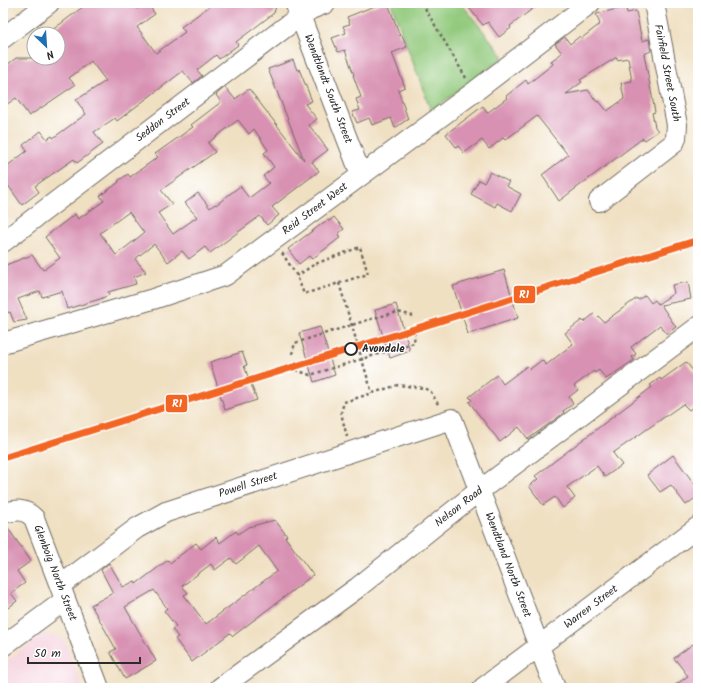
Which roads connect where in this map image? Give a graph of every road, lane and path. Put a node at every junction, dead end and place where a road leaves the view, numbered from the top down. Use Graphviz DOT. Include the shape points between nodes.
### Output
graph roads {
  1 [pos="49,3"];
  2 [pos="326,3"];
  3 [pos="422,3"];
  4 [pos="590,3"];
  5 [pos="654,3"];
  6 [pos="298,10"];
  7 [pos="3,38"];
  8 [pos="469,84"];
  9 [pos="361,175"];
  10 [pos="599,200"];
  11 [pos="3,242"];
  12 [pos="278,248"];
  13 [pos="297,276"];
  14 [pos="339,283"];
  15 [pos="413,316"];
  16 [pos="352,325"];
  17 [pos="698,327"];
  18 [pos="415,332"];
  19 [pos="3,342"];
  20 [pos="292,354"];
  21 [pos="362,359"];
  22 [pos="296,370"];
  23 [pos="372,393"];
  24 [pos="447,414"];
  25 [pos="350,451"];
  26 [pos="480,490"];
  27 [pos="12,511"];
  28 [pos="698,526"];
  29 [pos="62,593"];
  30 [pos="3,646"];
  31 [pos="539,646"];
  32 [pos="99,688"];
  33 [pos="220,688"];
  34 [pos="483,688"];
  35 [pos="555,688"];
  1 -- 7 [label="street"];
  2 -- 6 [label="street, Seddon Street" via="311,9"];
  3 -- 8 [label="path"];
  4 -- 9 [label="street, Reid Street West"];
  5 -- 10 [label="street, Fairfield Street South" via="677,125 676,138 674,143"];
  6 -- 9 [label="street, Wendtlandt South Street"];
  6 -- 11 [label="street, Seddon Street"];
  9 -- 19 [label="street, Reid Street West" via="226,275"];
  12 -- 13 [label="path"];
  13 -- 14 [label="path" via="304,294"];
  13 -- 14 [label="path" via="315,264 360,247 368,274"];
  14 -- 16 [label="path"];
  15 -- 16 [label="path" via="398,312"];
  16 -- 20 [label="path" via="295,343"];
  16 -- 21 [label="path"];
  17 -- 26 [label="street, Nelson Road"];
  18 -- 21 [label="path" via="414,343"];
  21 -- 22 [label="path" via="310,375"];
  21 -- 23 [label="path"];
  23 -- 24 [label="path" via="398,385 424,388 431,392"];
  23 -- 25 [label="path" via="344,402 342,407"];
  24 -- 25 [label="street, Powell Street"];
  24 -- 26 [label="street, Wendtland North Street"];
  25 -- 29 [label="street, Powell Street" via="166,512 137,528"];
  26 -- 31 [label="street, Wendtland North Street"];
  26 -- 33 [label="street, Nelson Road" via="356,588"];
  27 -- 29 [label="street, Glenboig North Street" via="28,513 34,518"];
  28 -- 31 [label="street, Warren Street"];
  29 -- 30 [label="street, Powell Street"];
  29 -- 32 [label="street, Glenboig North Street"];
  31 -- 34 [label="street, Warren Street"];
  31 -- 35 [label="street, Wendtland North Street"];
}
